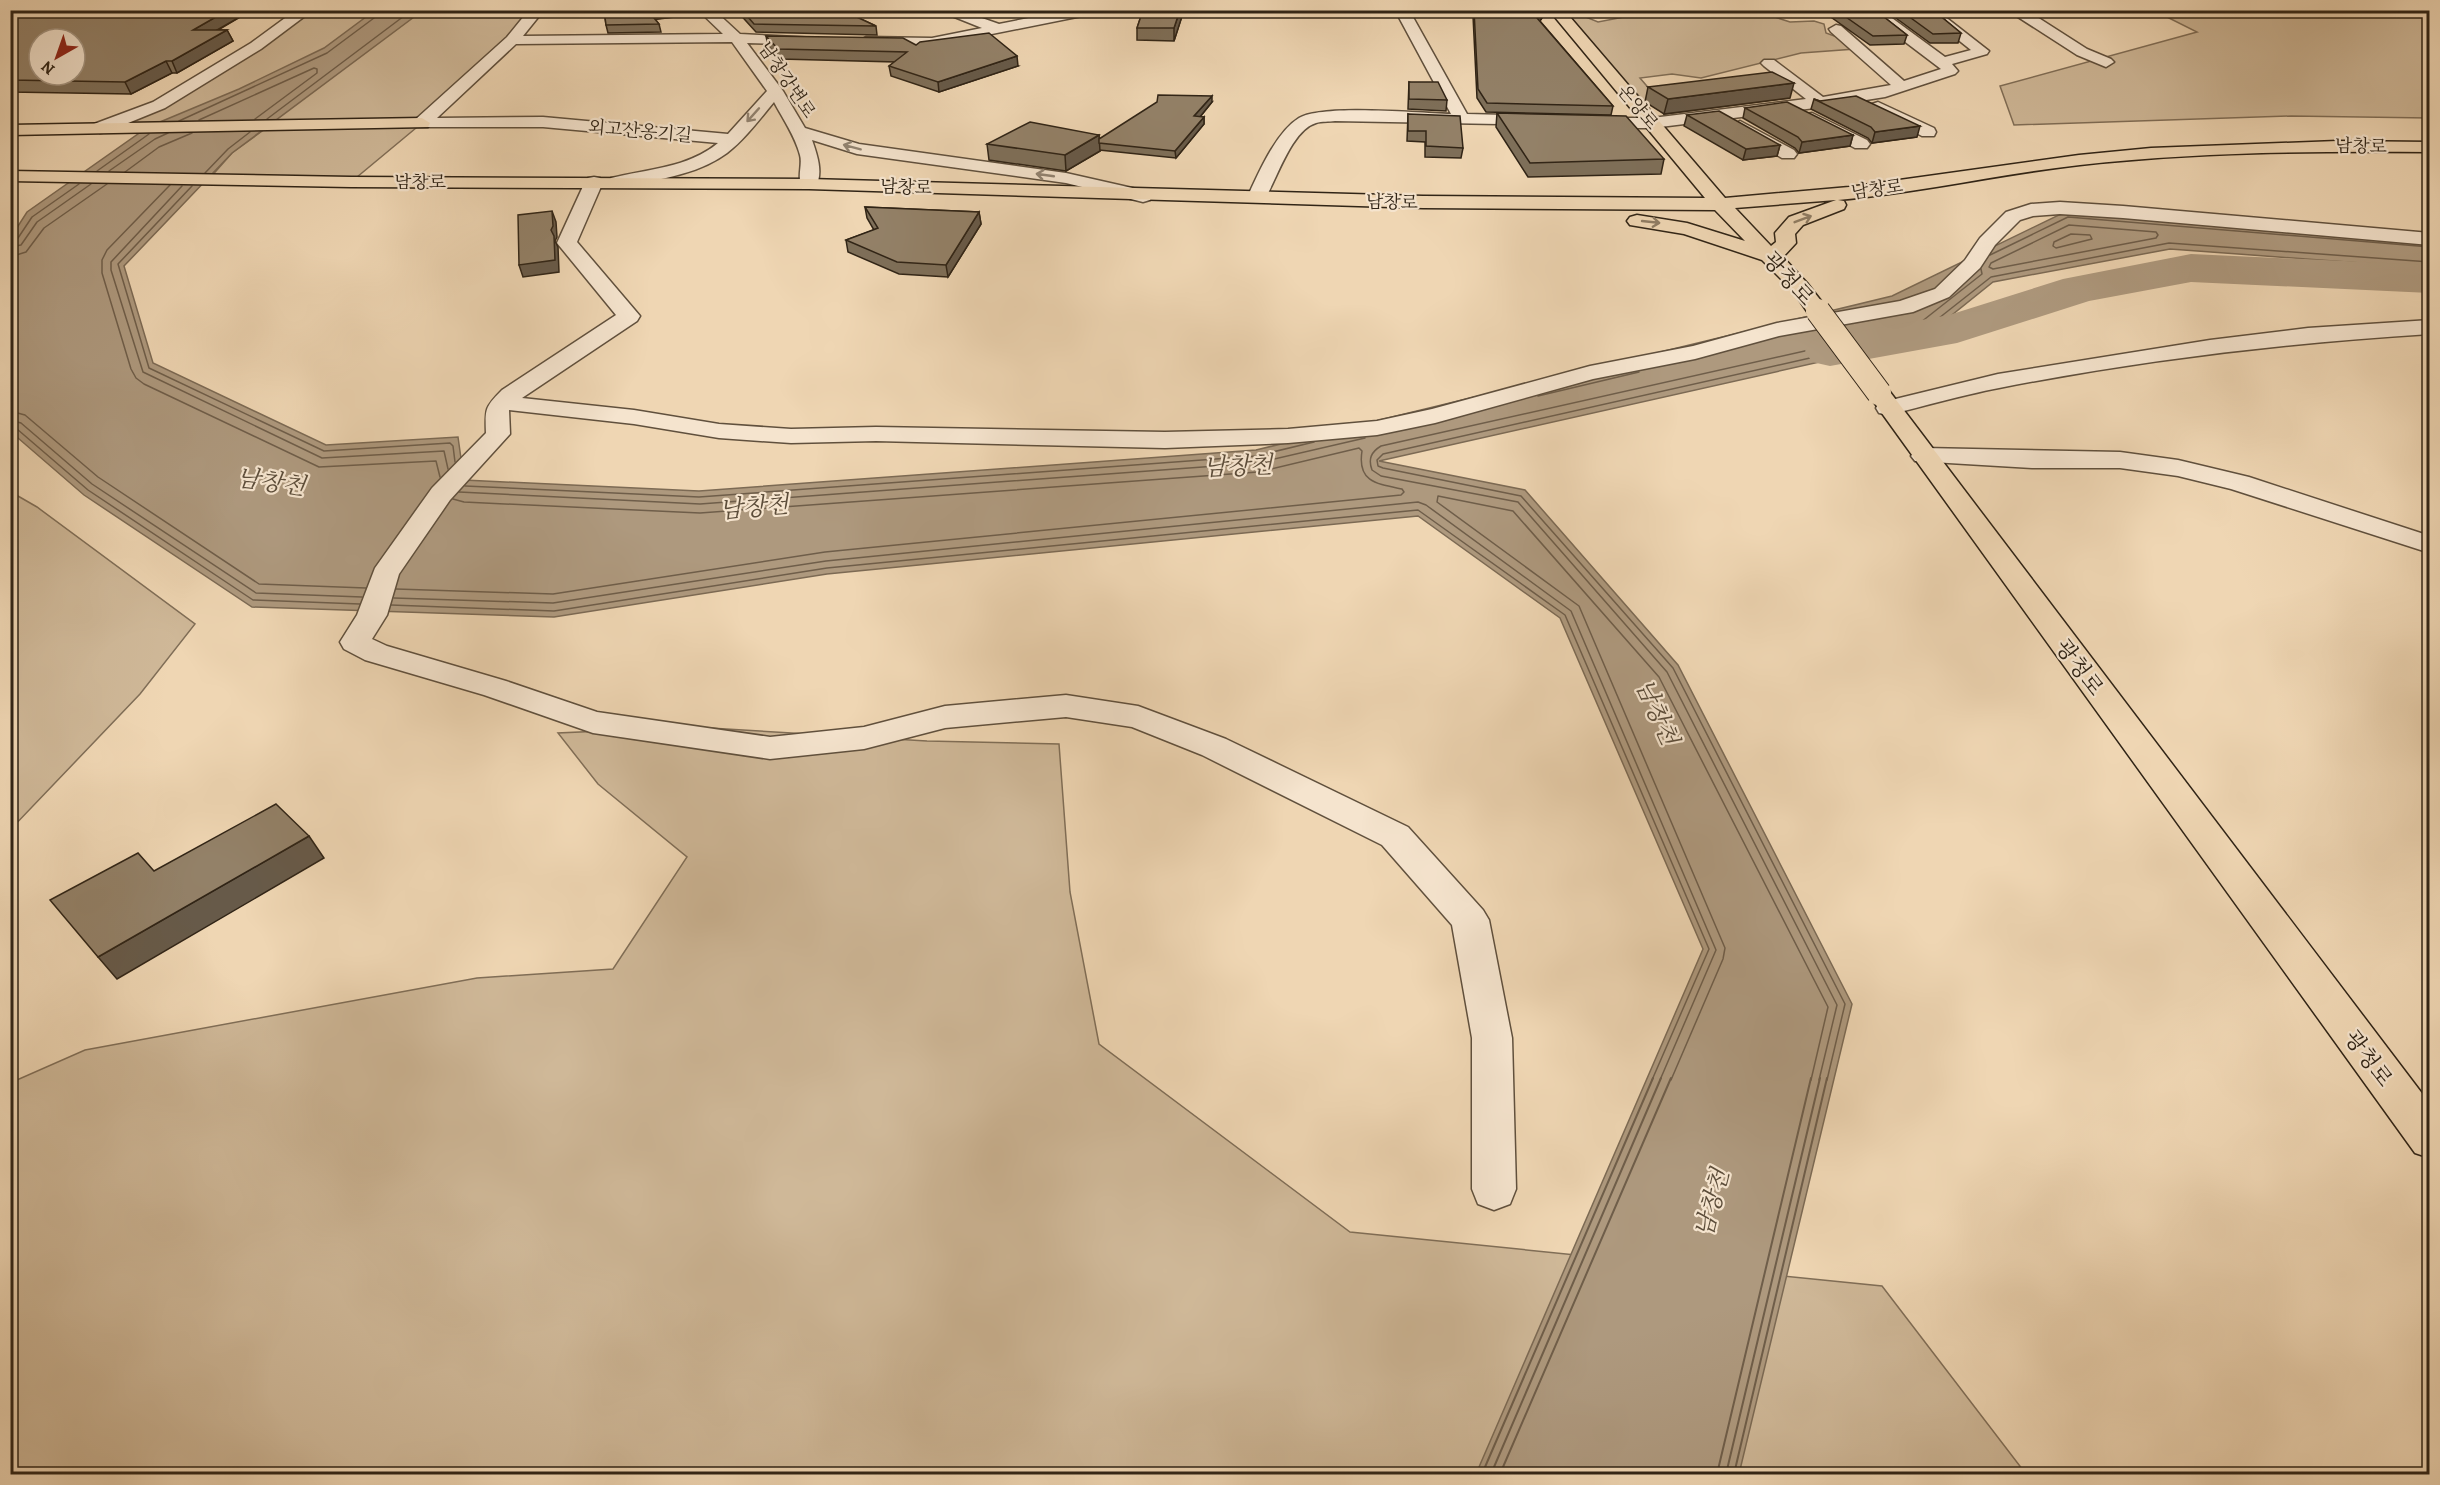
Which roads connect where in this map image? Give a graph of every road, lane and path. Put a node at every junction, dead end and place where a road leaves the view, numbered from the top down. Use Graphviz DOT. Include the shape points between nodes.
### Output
graph roads {
  1 [pos="306,10"];
  2 [pos="537,10"];
  3 [pos="705,10"];
  4 [pos="944,10"];
  5 [pos="1092,10"];
  6 [pos="1402,10"];
  7 [pos="1556,10"];
  8 [pos="2014,10"];
  9 [pos="1876,13"];
  10 [pos="1934,15"];
  11 [pos="1000,29"];
  12 [pos="1836,29"];
  13 [pos="736,38"];
  14 [pos="512,40"];
  15 [pos="827,41"];
  16 [pos="848,41"];
  17 [pos="1943,62"];
  18 [pos="2106,62"];
  19 [pos="1769,63"];
  20 [pos="1902,87"];
  21 [pos="775,91"];
  22 [pos="1857,96"];
  23 [pos="1820,102"];
  24 [pos="1789,106"];
  25 [pos="1720,114"];
  26 [pos="1461,118"];
  27 [pos="422,123"];
  28 [pos="1652,123"];
  29 [pos="100,128"];
  30 [pos="10,130"];
  31 [pos="799,131"];
  32 [pos="1928,132"];
  33 [pos="732,139"];
  34 [pos="1861,144"];
  35 [pos="2430,147"];
  36 [pos="1788,154"];
  37 [pos="10,176"];
  38 [pos="1673,177"];
  39 [pos="594,182"];
  40 [pos="617,182"];
  41 [pos="808,184"];
  42 [pos="1849,193"];
  43 [pos="1143,196"];
  44 [pos="1256,198"];
  45 [pos="1553,203"];
  46 [pos="1720,204"];
  47 [pos="2430,239"];
  48 [pos="1771,257"];
  49 [pos="2430,327"];
  50 [pos="1884,401"];
  51 [pos="503,402"];
  52 [pos="1924,456"];
  53 [pos="2430,545"];
  54 [pos="2430,1139"];
  55 [pos="1494,1189"];
  1 -- 29 [label="street" via="256,46 159,105"];
  2 -- 14 [label="street"];
  3 -- 13 [label="street, 남창강변로"];
  4 -- 11 [label="street"];
  5 -- 11 [label="street"];
  6 -- 26 [label="street"];
  7 -- 28 [label="main road, 온양로"];
  8 -- 18 [label="street" via="2090,58"];
  9 -- 17 [label="street"];
  10 -- 17 [label="street" via="1982,51"];
  11 -- 16 [label="street" via="932,42"];
  12 -- 20 [label="street"];
  13 -- 14 [label="street"];
  13 -- 15 [label="street"];
  13 -- 21 [label="street, 남창강변로"];
  14 -- 27 [label="street"];
  17 -- 20 [label="street" via="1950,70"];
  19 -- 23 [label="street"];
  20 -- 22 [label="street"];
  21 -- 31 [label="street, 남창강변로"];
  21 -- 33 [label="street, one-way"];
  22 -- 23 [label="street"];
  22 -- 32 [label="street"];
  23 -- 24 [label="street"];
  24 -- 25 [label="street"];
  24 -- 34 [label="street"];
  25 -- 28 [label="street"];
  25 -- 36 [label="street"];
  26 -- 28 [label="street"];
  26 -- 44 [label="street" via="1335,116 1307,120 1286,142"];
  27 -- 29 [label="main road, 외고산옹기길"];
  27 -- 33 [label="street, 외고산옹기길" via="543,122"];
  28 -- 38 [label="main road, 온양로"];
  29 -- 30 [label="main road"];
  31 -- 41 [label="street, 남창강변로" via="810,157"];
  43 -- 31 [label="street, one-way" via="1066,178 856,149"];
  33 -- 40 [label="street, 외고산옹기길" via="703,160"];
  35 -- 42 [label="main road, 남창로" via="2315,146 2151,153"];
  37 -- 39 [label="main road, 남창로"];
  38 -- 42 [label="main road" via="1758,188"];
  38 -- 45 [label="main road"];
  38 -- 46 [label="main road, 온양로"];
  39 -- 40 [label="main road, 남창로"];
  39 -- 51 [label="street" via="567,243 629,316"];
  40 -- 41 [label="main road, 남창로"];
  41 -- 43 [label="main road, 남창로"];
  42 -- 46 [label="main road, 남창로"];
  48 -- 42 [label="main road, one-way" via="1786,243 1785,233 1796,221 1835,208"];
  43 -- 44 [label="main road, 남창로"];
  44 -- 45 [label="main road, 남창로"];
  45 -- 46 [label="main road, 남창로"];
  45 -- 48 [label="main road, one-way" via="1687,229"];
  46 -- 48 [label="main road, 광청로"];
  47 -- 51 [label="street" via="2123,212 2031,210 2013,216 1987,242 1973,264 1942,293 1905,307 1777,330 1695,352 1590,373 1388,426 1288,436 1165,440 791,436 719,431"];
  48 -- 50 [label="main road, 광청로, bridge" via="1800,287"];
  49 -- 50 [label="street" via="2308,335 2210,347"];
  50 -- 52 [label="main road, 광청로"];
  51 -- 55 [label="street" via="497,409 498,434 441,494 385,574 372,615 355,642 376,653 593,722 770,748 864,738 945,717 1066,706 1138,717 1214,747 1395,836 1470,920 1492,1038"];
  52 -- 53 [label="street" via="2120,460 2178,468 2240,483"];
  52 -- 54 [label="main road, 광청로"];
}
